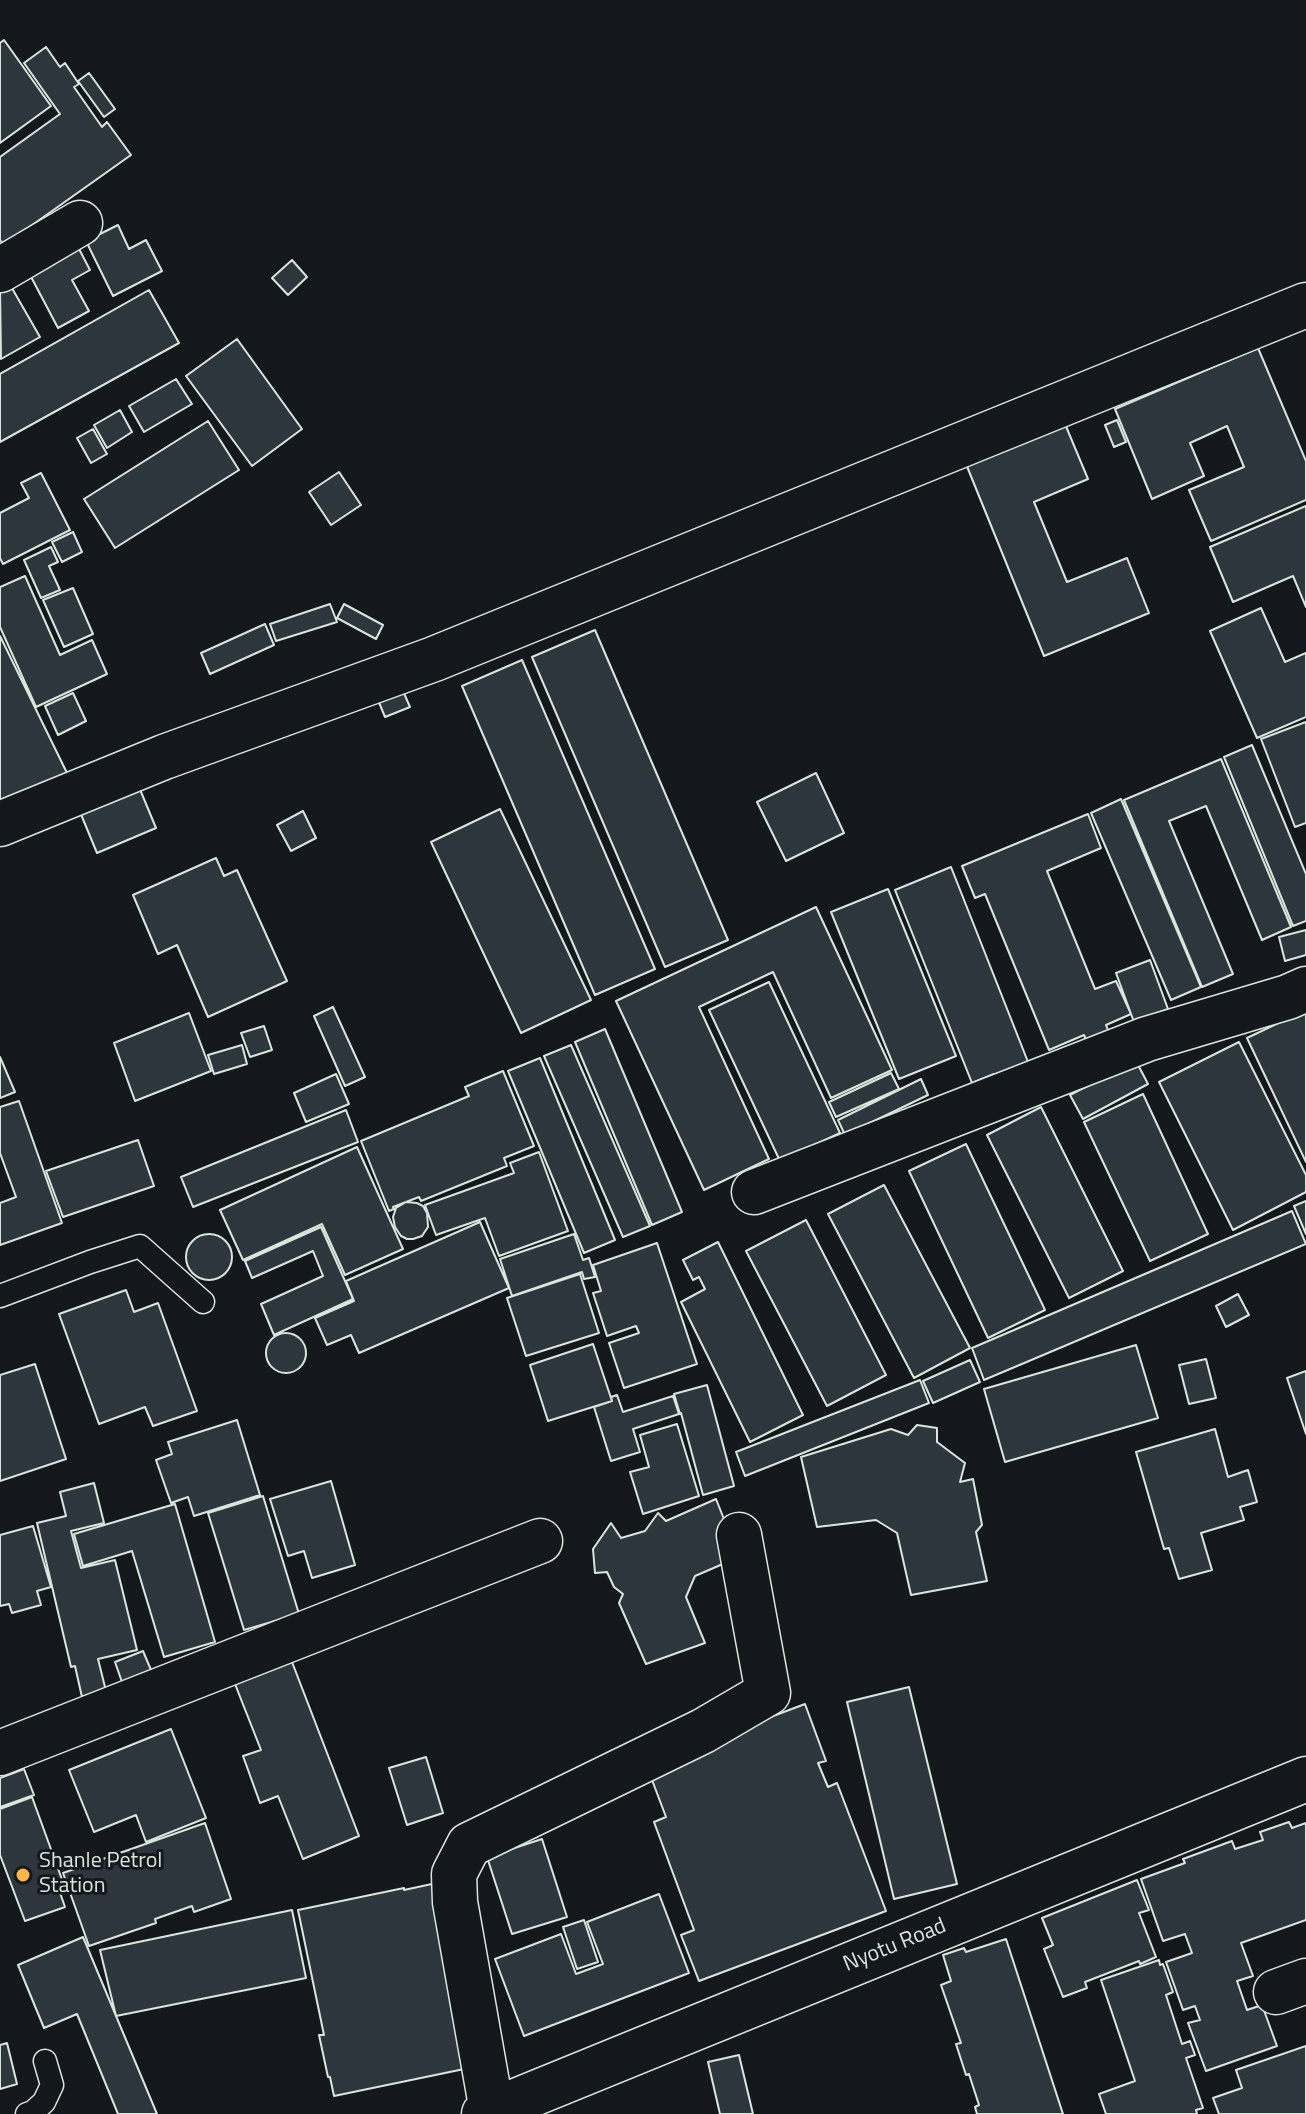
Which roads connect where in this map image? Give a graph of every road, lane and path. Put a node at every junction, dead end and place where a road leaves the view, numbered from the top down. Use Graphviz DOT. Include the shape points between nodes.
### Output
graph roads {
  1 [pos="80,223"];
  2 [pos="0,270"];
  3 [pos="1306,305"];
  4 [pos="0,824"];
  5 [pos="1306,989"];
  6 [pos="754,1192"];
  7 [pos="0,1296"];
  8 [pos="203,1302"];
  9 [pos="739,1535"];
  10 [pos="540,1541"];
  11 [pos="0,1753"];
  12 [pos="1306,1779"];
  13 [pos="45,2061"];
  14 [pos="488,2112"];
  15 [pos="27,2114"];
  1 -- 2 [label="street"];
  3 -- 4 [label="street" via="434,659 164,757"];
  5 -- 6 [label="street" via="1147,1039"];
  7 -- 8 [label="lane" via="140,1246"];
  9 -- 14 [label="street" via="768,1693 703,1731 469,1845 454,1874"];
  10 -- 11 [label="street"];
  12 -- 14 [label="street, Nyotu Road"];
  13 -- 15 [label="lane" via="52,2085 44,2102"];
}
